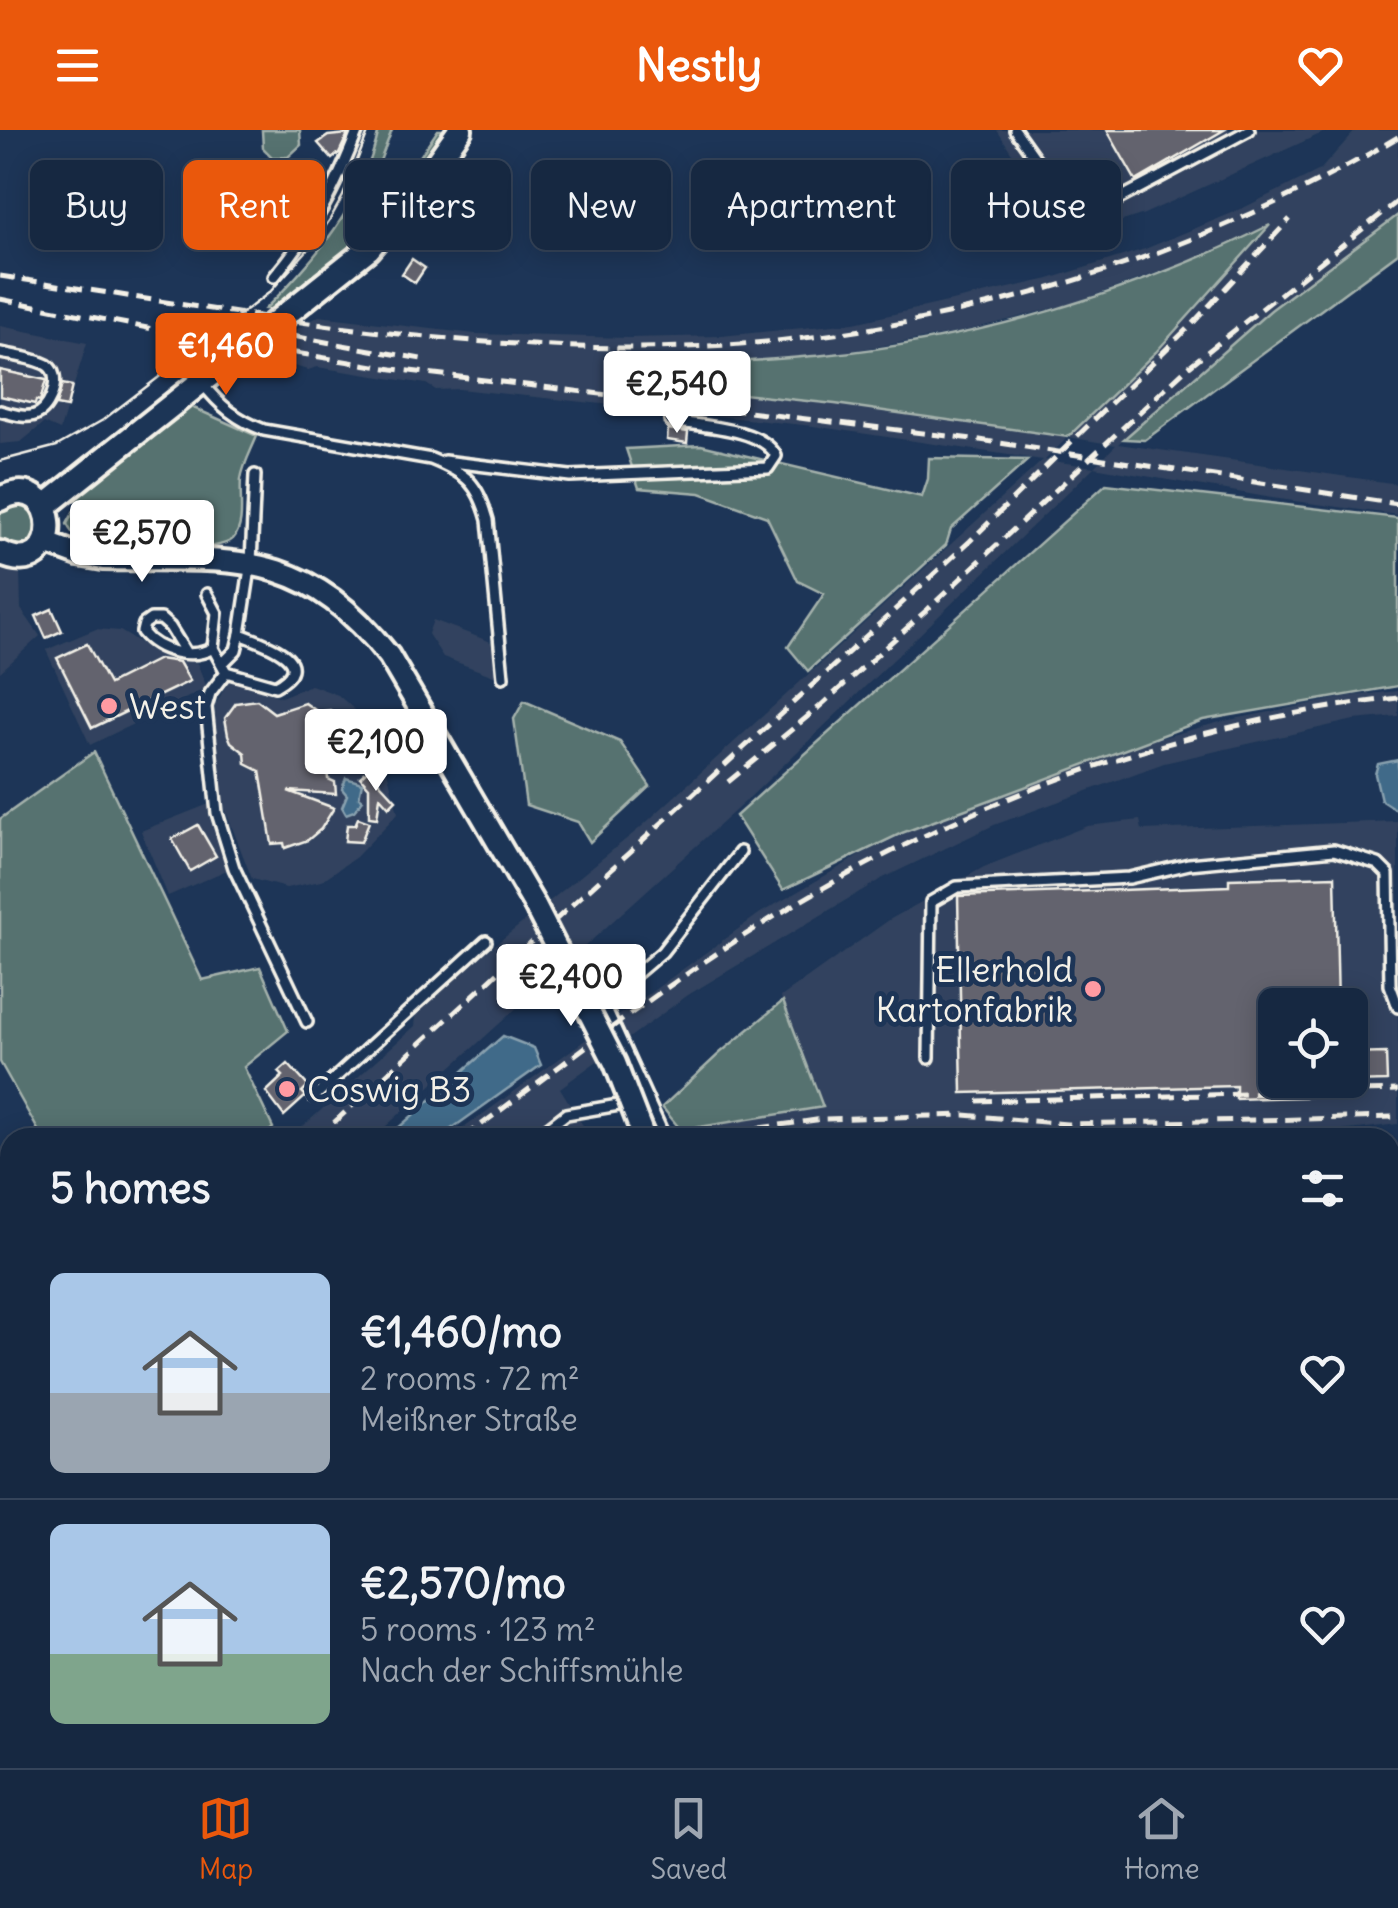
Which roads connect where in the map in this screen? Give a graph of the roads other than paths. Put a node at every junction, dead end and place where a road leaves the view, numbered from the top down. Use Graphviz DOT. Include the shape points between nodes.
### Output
graph roads {
  1 [pos="358,130"];
  2 [pos="460,130"];
  3 [pos="1016,130"];
  4 [pos="1250,130"];
  5 [pos="274,277"];
  6 [pos="1,352"];
  7 [pos="202,384"];
  8 [pos="0,411"];
  9 [pos="670,421"];
  10 [pos="431,459"];
  11 [pos="255,475"];
  12 [pos="0,500"];
  13 [pos="44,506"];
  14 [pos="46,543"];
  15 [pos="0,553"];
  16 [pos="251,562"];
  17 [pos="207,594"];
  18 [pos="240,634"];
  19 [pos="214,648"];
  20 [pos="186,653"];
  21 [pos="224,668"];
  22 [pos="503,677"];
  23 [pos="740,852"];
  24 [pos="486,940"];
  25 [pos="1398,1007"];
  26 [pos="307,1022"];
  27 [pos="929,1058"];
  28 [pos="314,1097"];
  29 [pos="648,1100"];
  30 [pos="548,1128"];
  31 [pos="640,1128"];
  32 [pos="661,1128"];
  1 -- 5 [label="lane" via="332,196"];
  2 -- 7 [label="main road" via="368,249"];
  3 -- 4 [label="lane" via="1078,220"];
  6 -- 8 [label="lane" via="49,366 56,382 38,414"];
  7 -- 10 [label="lane" via="242,421 264,430"];
  7 -- 13 [label="main road"];
  9 -- 10 [label="lane" via="754,436 776,456 768,468 570,476"];
  10 -- 22 [label="lane" via="456,469 481,494"];
  11 -- 16 [label="lane"];
  12 -- 13 [label="main road" via="18,494"];
  13 -- 14 [label="main road" via="50,524"];
  14 -- 15 [label="main road" via="30,556"];
  14 -- 16 [label="street" via="103,559"];
  16 -- 18 [label="lane"];
  16 -- 31 [label="street, bridge" via="331,598 389,656 534,904"];
  17 -- 19 [label="lane" via="217,614"];
  18 -- 21 [label="lane"];
  18 -- 21 [label="lane" via="288,656 290,673 276,686"];
  19 -- 20 [label="lane" via="200,656"];
  19 -- 21 [label="lane"];
  20 -- 20 [label="lane" via="149,641 144,624 160,619"];
  21 -- 26 [label="lane" via="206,707 217,813 234,868"];
  23 -- 29 [label="lane" via="662,952 603,1002"];
  24 -- 28 [label="lane"];
  25 -- 27 [label="lane" via="1390,985 1388,874 1362,857 1334,850 1189,864 1129,878 957,886 931,902"];
  29 -- 30 [label="lane" via="566,1114"];
  29 -- 32 [label="lane"];
}
